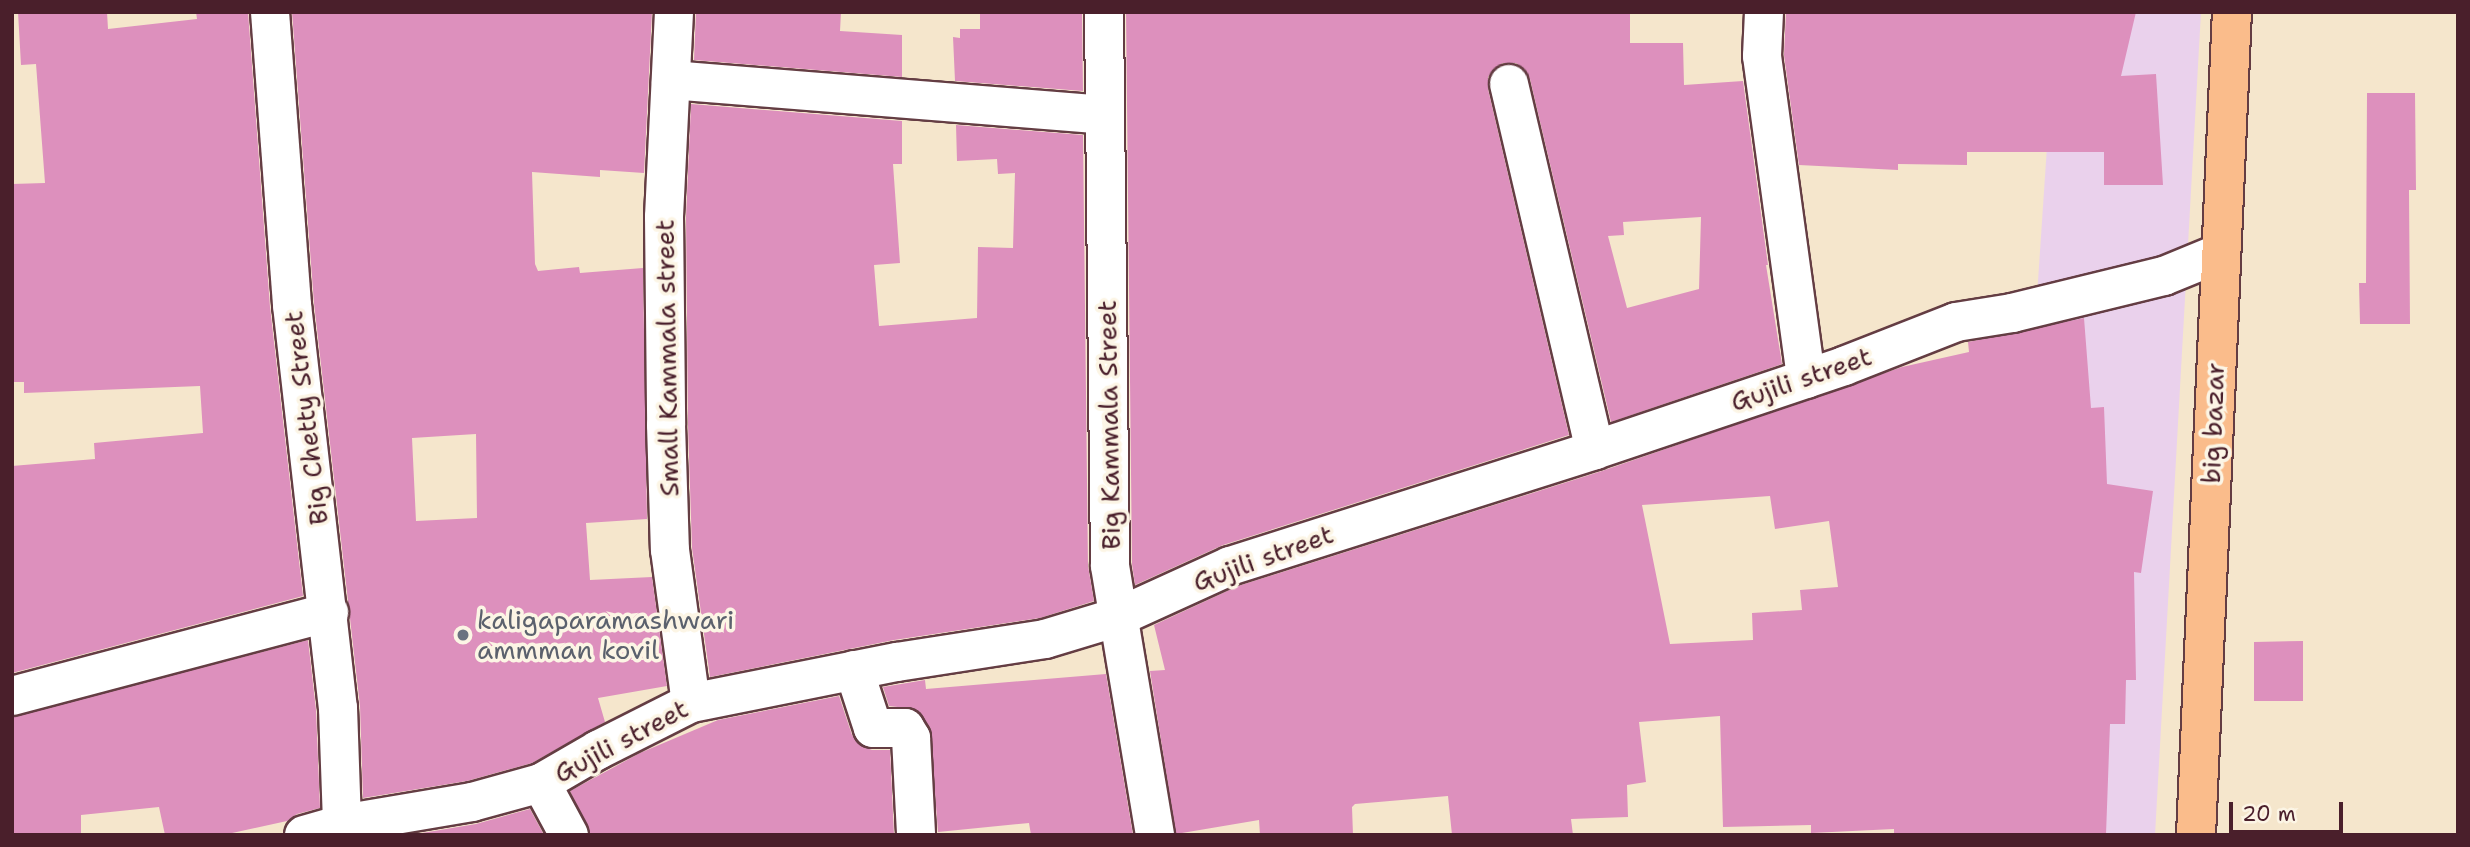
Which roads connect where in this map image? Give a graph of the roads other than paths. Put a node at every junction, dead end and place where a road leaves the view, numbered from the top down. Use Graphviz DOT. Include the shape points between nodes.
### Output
graph roads {
  1 [pos="270,12"];
  2 [pos="674,12"];
  3 [pos="1104,12"];
  4 [pos="1765,12"];
  5 [pos="2232,12"];
  6 [pos="671,80"];
  7 [pos="1508,84"];
  8 [pos="1105,115"];
  9 [pos="2220,253"];
  10 [pos="1806,379"];
  11 [pos="1595,450"];
  12 [pos="329,612"];
  13 [pos="1118,617"];
  14 [pos="854,670"];
  15 [pos="12,696"];
  16 [pos="691,703"];
  17 [pos="541,783"];
  18 [pos="473,819"];
  19 [pos="342,824"];
  20 [pos="304,835"];
  21 [pos="569,835"];
  22 [pos="916,835"];
  23 [pos="1155,835"];
  24 [pos="2196,835"];
  1 -- 12 [label="street, Big Chetty Street" via="293,318"];
  2 -- 6 [label="street, Small Kammala street"];
  3 -- 8 [label="street, Big Kammala Street"];
  4 -- 10 [label="street" via="1762,56"];
  5 -- 9 [label="main road, big bazar"];
  6 -- 8 [label="street"];
  6 -- 16 [label="street, Small Kammala street" via="664,217 670,550"];
  7 -- 11 [label="street"];
  8 -- 13 [label="street, Big Kammala Street" via="1110,566"];
  9 -- 10 [label="street, Gujili street" via="2164,276 1956,322"];
  9 -- 24 [label="main road, big bazar"];
  10 -- 11 [label="street, Gujili street"];
  11 -- 13 [label="street, Gujili street" via="1230,566"];
  12 -- 15 [label="street"];
  12 -- 19 [label="street, Big Chetty Street"];
  13 -- 14 [label="street, Gujili street" via="1045,639"];
  13 -- 23 [label="street, Big Kammala Street"];
  14 -- 16 [label="street, Gujili street"];
  14 -- 22 [label="street" via="873,728 905,728 911,738"];
  16 -- 17 [label="street, Gujili street"];
  17 -- 18 [label="street, Gujili street"];
  17 -- 21 [label="street"];
  18 -- 19 [label="street, Gujili street"];
  19 -- 20 [label="street, Gujili street"];
}
